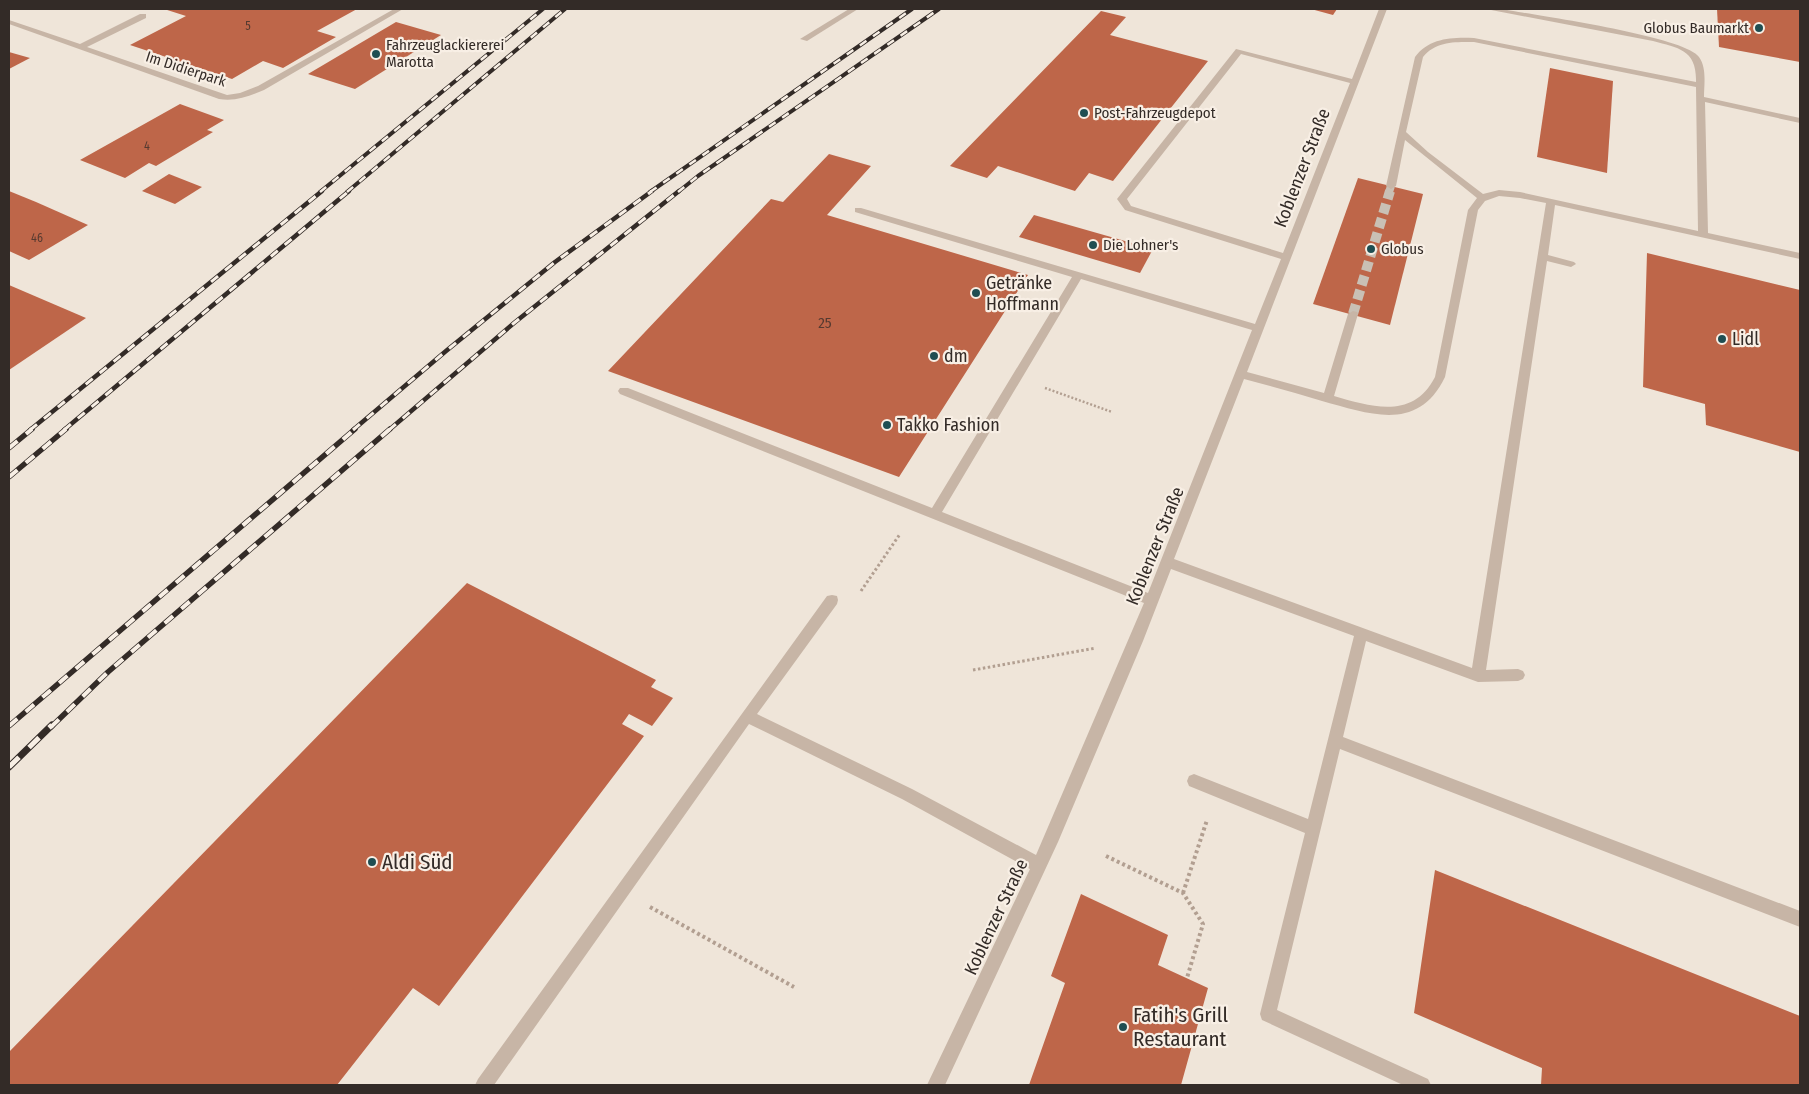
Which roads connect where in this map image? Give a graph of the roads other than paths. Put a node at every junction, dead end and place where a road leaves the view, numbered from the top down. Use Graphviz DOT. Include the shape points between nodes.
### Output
graph roads {
  1 [pos="399,9"];
  2 [pos="854,9"];
  3 [pos="1382,9"];
  4 [pos="1490,9"];
  5 [pos="143,16"];
  6 [pos="9,22"];
  7 [pos="804,39"];
  8 [pos="81,47"];
  9 [pos="1355,82"];
  10 [pos="1700,84"];
  11 [pos="1700,99"];
  12 [pos="1800,120"];
  13 [pos="1402,133"];
  14 [pos="1391,186"];
  15 [pos="1481,197"];
  16 [pos="1551,202"];
  17 [pos="858,210"];
  18 [pos="1703,234"];
  19 [pos="1800,256"];
  20 [pos="1286,257"];
  21 [pos="1542,257"];
  22 [pos="1571,264"];
  23 [pos="1079,274"];
  24 [pos="1353,314"];
  25 [pos="1258,328"];
  26 [pos="1241,374"];
  27 [pos="624,391"];
  28 [pos="1328,398"];
  29 [pos="935,513"];
  30 [pos="1167,562"];
  31 [pos="832,600"];
  32 [pos="1152,600"];
  33 [pos="1361,634"];
  34 [pos="1518,675"];
  35 [pos="1478,676"];
  36 [pos="747,716"];
  37 [pos="1335,740"];
  38 [pos="1194,781"];
  39 [pos="1314,829"];
  40 [pos="1039,866"];
  41 [pos="1800,919"];
  42 [pos="484,1085"];
  43 [pos="936,1085"];
  44 [pos="1422,1085"];
  1 -- 8 [label="street, Im Didierpark" via="262,88 231,98"];
  2 -- 7 [label="street"];
  3 -- 9 [label="street, Koblenzer Straße"];
  4 -- 10 [label="street" via="1668,43 1696,58"];
  5 -- 8 [label="street"];
  6 -- 8 [label="street, Im Didierpark"];
  9 -- 20 [label="street, Koblenzer Straße"];
  9 -- 20 [label="street" via="1238,51 1122,199 1128,208"];
  10 -- 11 [label="street"];
  10 -- 13 [label="street" via="1490,42 1445,41 1422,51 1419,57"];
  11 -- 12 [label="street"];
  11 -- 18 [label="street"];
  13 -- 14 [label="street"];
  13 -- 15 [label="street"];
  15 -- 16 [label="street" via="1505,193"];
  15 -- 28 [label="street" via="1473,210 1440,377 1428,398 1390,412"];
  16 -- 18 [label="street"];
  16 -- 21 [label="street"];
  17 -- 23 [label="street"];
  18 -- 19 [label="street"];
  20 -- 25 [label="street, Koblenzer Straße"];
  21 -- 22 [label="street"];
  21 -- 35 [label="street"];
  23 -- 25 [label="street"];
  23 -- 29 [label="street"];
  24 -- 28 [label="street"];
  25 -- 26 [label="street, Koblenzer Straße"];
  26 -- 28 [label="street"];
  26 -- 30 [label="street, Koblenzer Straße"];
  27 -- 29 [label="street"];
  29 -- 32 [label="street"];
  30 -- 32 [label="street, Koblenzer Straße"];
  30 -- 33 [label="street"];
  31 -- 36 [label="street"];
  32 -- 40 [label="street, Koblenzer Straße"];
  33 -- 35 [label="street"];
  33 -- 37 [label="street"];
  34 -- 35 [label="street"];
  36 -- 40 [label="street" via="907,794"];
  36 -- 42 [label="street"];
  37 -- 39 [label="street"];
  37 -- 41 [label="street"];
  38 -- 39 [label="street"];
  39 -- 44 [label="street" via="1268,1014"];
  40 -- 43 [label="street, Koblenzer Straße"];
}
